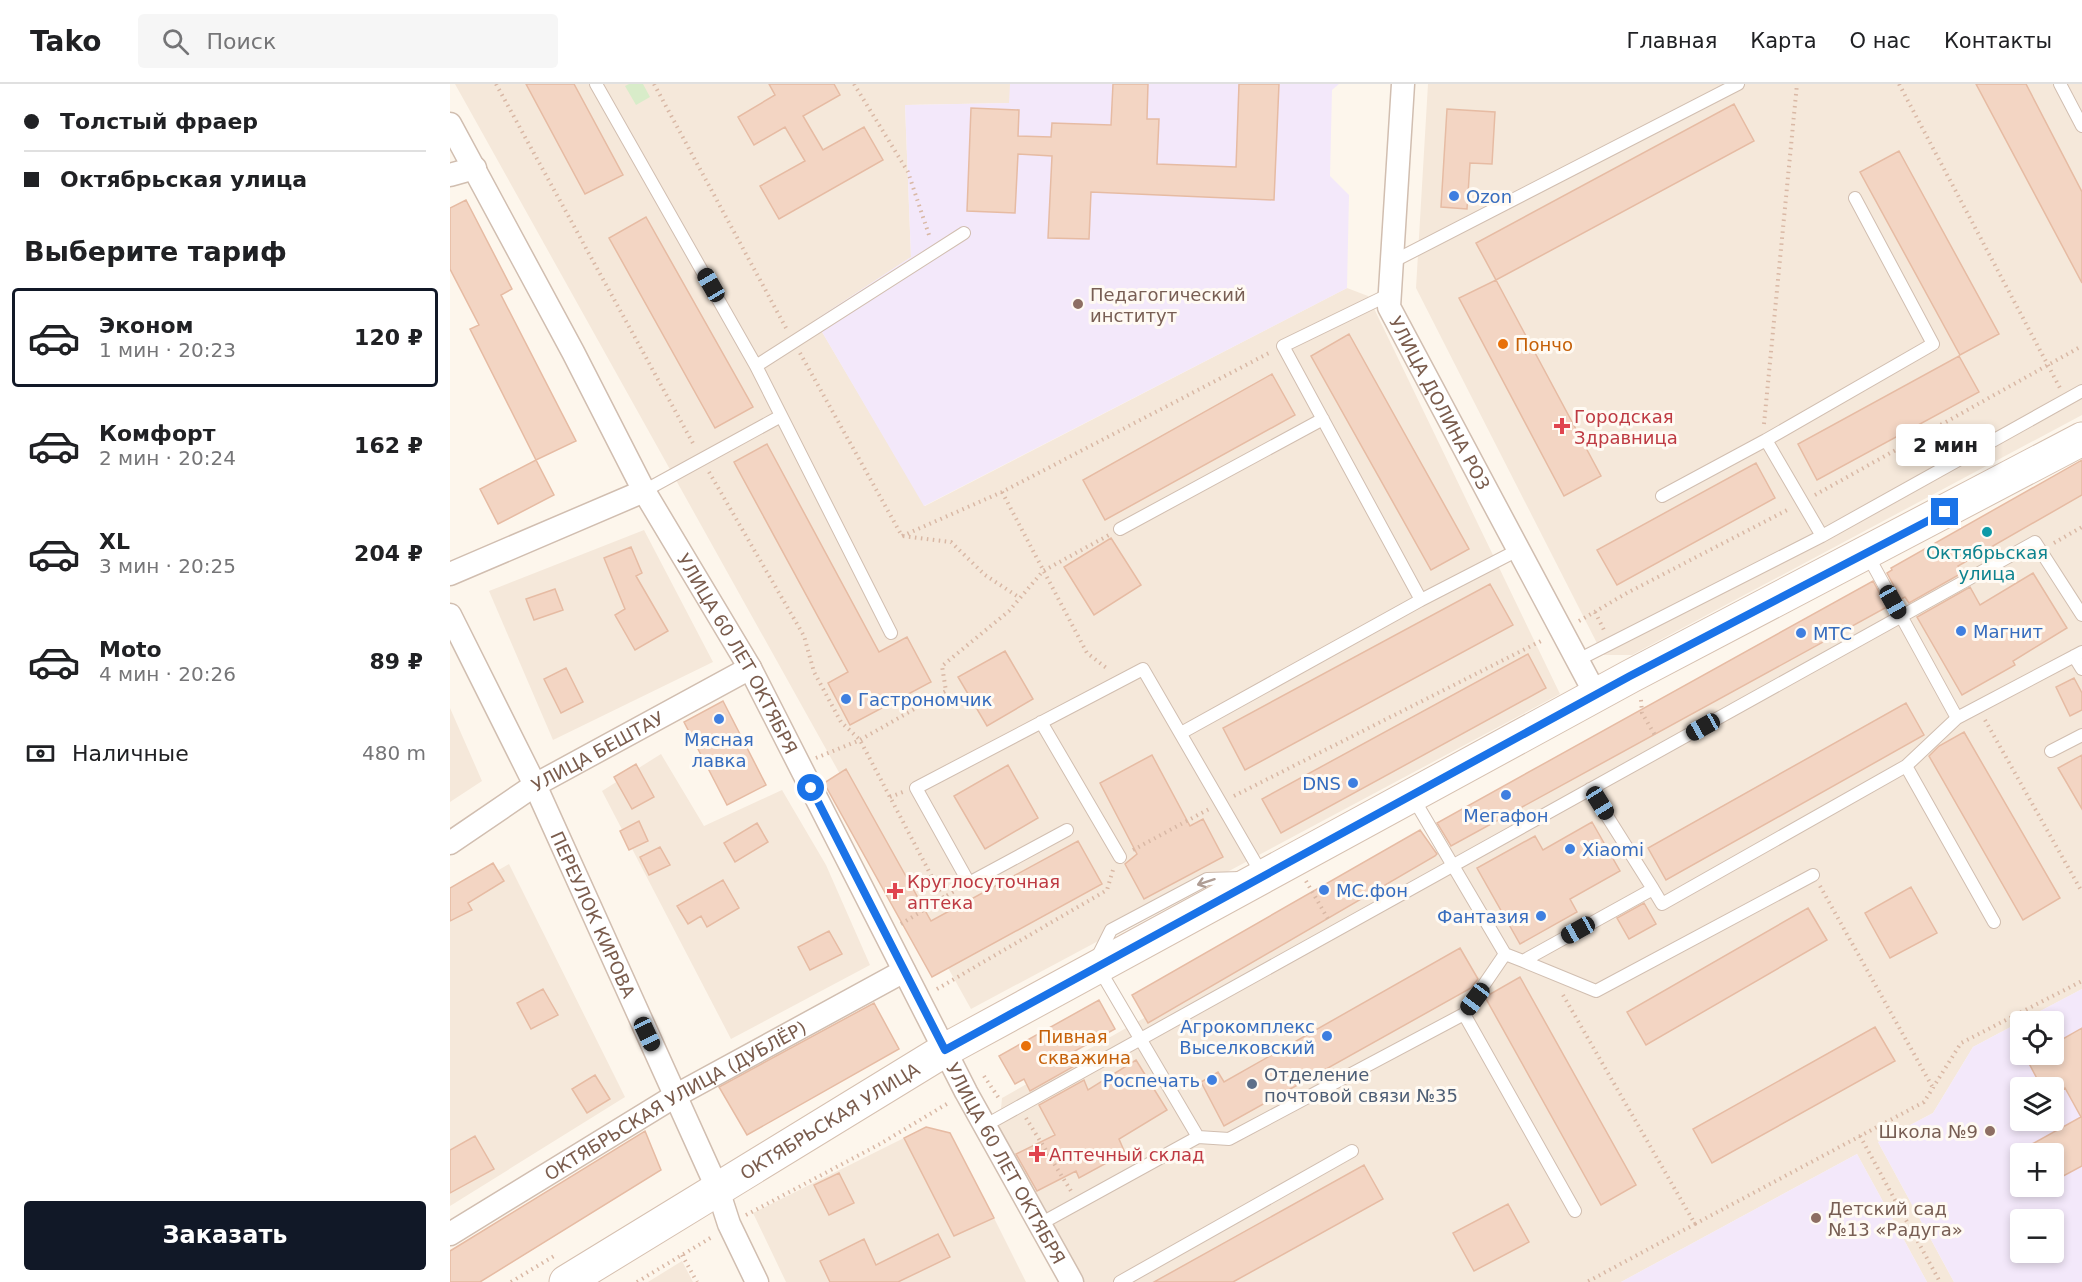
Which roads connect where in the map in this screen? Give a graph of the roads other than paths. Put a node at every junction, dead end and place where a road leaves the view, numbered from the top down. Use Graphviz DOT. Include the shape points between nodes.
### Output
graph roads {
  1 [pos="596,84"];
  2 [pos="1403,84"];
  3 [pos="1738,84"];
  4 [pos="2060,84"];
  5 [pos="450,124"];
  6 [pos="2082,126"];
  7 [pos="475,168"];
  8 [pos="450,175"];
  9 [pos="1855,198"];
  10 [pos="964,233"];
  11 [pos="1392,262"];
  12 [pos="1390,294"];
  13 [pos="756,366"];
  14 [pos="2082,391"];
  15 [pos="781,416"];
  16 [pos="1323,419"];
  17 [pos="1766,440"];
  18 [pos="2082,440"];
  19 [pos="644,491"];
  20 [pos="1662,496"];
  21 [pos="1120,529"];
  22 [pos="1822,536"];
  23 [pos="1518,550"];
  24 [pos="1866,553"];
  25 [pos="450,574"];
  26 [pos="1421,600"];
  27 [pos="450,615"];
  28 [pos="2082,615"];
  29 [pos="1901,616"];
  30 [pos="891,633"];
  31 [pos="2078,654"];
  32 [pos="1578,660"];
  33 [pos="750,668"];
  34 [pos="2082,669"];
  35 [pos="1596,695"];
  36 [pos="1957,718"];
  37 [pos="1041,722"];
  38 [pos="1181,733"];
  39 [pos="2082,735"];
  40 [pos="2051,751"];
  41 [pos="1906,766"];
  42 [pos="535,785"];
  43 [pos="1590,789"];
  44 [pos="1412,796"];
  45 [pos="1067,830"];
  46 [pos="450,843"];
  47 [pos="1120,857"];
  48 [pos="1453,865"];
  49 [pos="1813,875"];
  50 [pos="1263,877"];
  51 [pos="1653,889"];
  52 [pos="1994,922"];
  53 [pos="1505,954"];
  54 [pos="1523,961"];
  55 [pos="1095,968"];
  56 [pos="904,971"];
  57 [pos="1464,1014"];
  58 [pos="1141,1039"];
  59 [pos="945,1050"];
  60 [pos="675,1096"];
  61 [pos="986,1125"];
  62 [pos="1198,1137"];
  63 [pos="1352,1151"];
  64 [pos="718,1190"];
  65 [pos="1575,1211"];
  66 [pos="1040,1224"];
  67 [pos="450,1234"];
  68 [pos="563,1267"];
  69 [pos="757,1282"];
  70 [pos="1072,1282"];
  71 [pos="1120,1282"];
  1 -- 13 [label="lane"];
  2 -- 11 [label="street, УЛИЦА ДОЛИНА РОЗ"];
  3 -- 11 [label="lane"];
  4 -- 6 [label="lane"];
  5 -- 7 [label="street, УЛИЦА 60 ЛЕТ ОКТЯБРЯ"];
  7 -- 8 [label="street"];
  7 -- 19 [label="street, УЛИЦА 60 ЛЕТ ОКТЯБРЯ"];
  9 -- 17 [label="lane" via="1933,344"];
  10 -- 13 [label="lane"];
  11 -- 12 [label="street, УЛИЦА ДОЛИНА РОЗ"];
  12 -- 16 [label="lane" via="1283,346"];
  12 -- 23 [label="street, УЛИЦА ДОЛИНА РОЗ" via="1389,307"];
  13 -- 15 [label="lane"];
  14 -- 22 [label="lane"];
  15 -- 19 [label="lane"];
  15 -- 30 [label="lane"];
  16 -- 21 [label="lane"];
  16 -- 26 [label="lane"];
  17 -- 20 [label="lane"];
  17 -- 22 [label="lane"];
  18 -- 24 [label="main road, ОКТЯБРЬСКАЯ УЛИЦА"];
  19 -- 25 [label="street"];
  19 -- 33 [label="street, УЛИЦА 60 ЛЕТ ОКТЯБРЯ"];
  22 -- 32 [label="lane"];
  23 -- 26 [label="lane"];
  23 -- 32 [label="street, УЛИЦА ДОЛИНА РОЗ"];
  24 -- 29 [label="lane"];
  24 -- 35 [label="main road, ОКТЯБРЬСКАЯ УЛИЦА"];
  26 -- 38 [label="lane"];
  27 -- 42 [label="street, ПЕРЕУЛОК КИРОВА"];
  28 -- 29 [label="lane" via="2036,542"];
  29 -- 36 [label="lane"];
  29 -- 43 [label="lane"];
  31 -- 34 [label="lane"];
  31 -- 36 [label="lane"];
  32 -- 35 [label="street, УЛИЦА ДОЛИНА РОЗ"];
  33 -- 42 [label="street, УЛИЦА БЕШТАУ"];
  33 -- 56 [label="street, УЛИЦА 60 ЛЕТ ОКТЯБРЯ"];
  35 -- 44 [label="main road, ОКТЯБРЬСКАЯ УЛИЦА"];
  36 -- 41 [label="lane"];
  37 -- 38 [label="lane" via="1143,669"];
  37 -- 45 [label="lane" via="916,788 969,883"];
  37 -- 47 [label="lane"];
  38 -- 50 [label="lane"];
  39 -- 40 [label="lane"];
  41 -- 51 [label="lane" via="1662,904"];
  41 -- 52 [label="lane"];
  42 -- 46 [label="street, УЛИЦА БЕШТАУ"];
  42 -- 60 [label="street, ПЕРЕУЛОК КИРОВА"];
  43 -- 48 [label="lane"];
  43 -- 51 [label="lane"];
  44 -- 48 [label="lane"];
  44 -- 50 [label="main road, ОКТЯБРЬСКАЯ УЛИЦА"];
  48 -- 53 [label="lane"];
  48 -- 58 [label="lane"];
  49 -- 54 [label="lane" via="1596,991"];
  50 -- 55 [label="main road, ОКТЯБРЬСКАЯ УЛИЦА"];
  51 -- 54 [label="lane"];
  53 -- 54 [label="lane"];
  53 -- 57 [label="lane"];
  55 -- 58 [label="lane"];
  55 -- 59 [label="main road, ОКТЯБРЬСКАЯ УЛИЦА"];
  56 -- 59 [label="street, УЛИЦА 60 ЛЕТ ОКТЯБРЯ"];
  56 -- 60 [label="street, ОКТЯБРЬСКАЯ УЛИЦА (ДУБЛЁР)"];
  57 -- 62 [label="lane" via="1229,1139"];
  57 -- 65 [label="lane"];
  58 -- 61 [label="lane"];
  58 -- 62 [label="lane"];
  59 -- 61 [label="street, УЛИЦА 60 ЛЕТ ОКТЯБРЯ"];
  59 -- 64 [label="main road, ОКТЯБРЬСКАЯ УЛИЦА"];
  60 -- 64 [label="street, ПЕРЕУЛОК КИРОВА"];
  60 -- 67 [label="street, ОКТЯБРЬСКАЯ УЛИЦА (ДУБЛЁР)"];
  61 -- 66 [label="street, УЛИЦА 60 ЛЕТ ОКТЯБРЯ"];
  62 -- 66 [label="lane"];
  63 -- 71 [label="lane"];
  64 -- 68 [label="main road, ОКТЯБРЬСКАЯ УЛИЦА"];
  64 -- 69 [label="street, ПЕРЕУЛОК КИРОВА" via="729,1224"];
  66 -- 70 [label="street, УЛИЦА 60 ЛЕТ ОКТЯБРЯ"];
}
